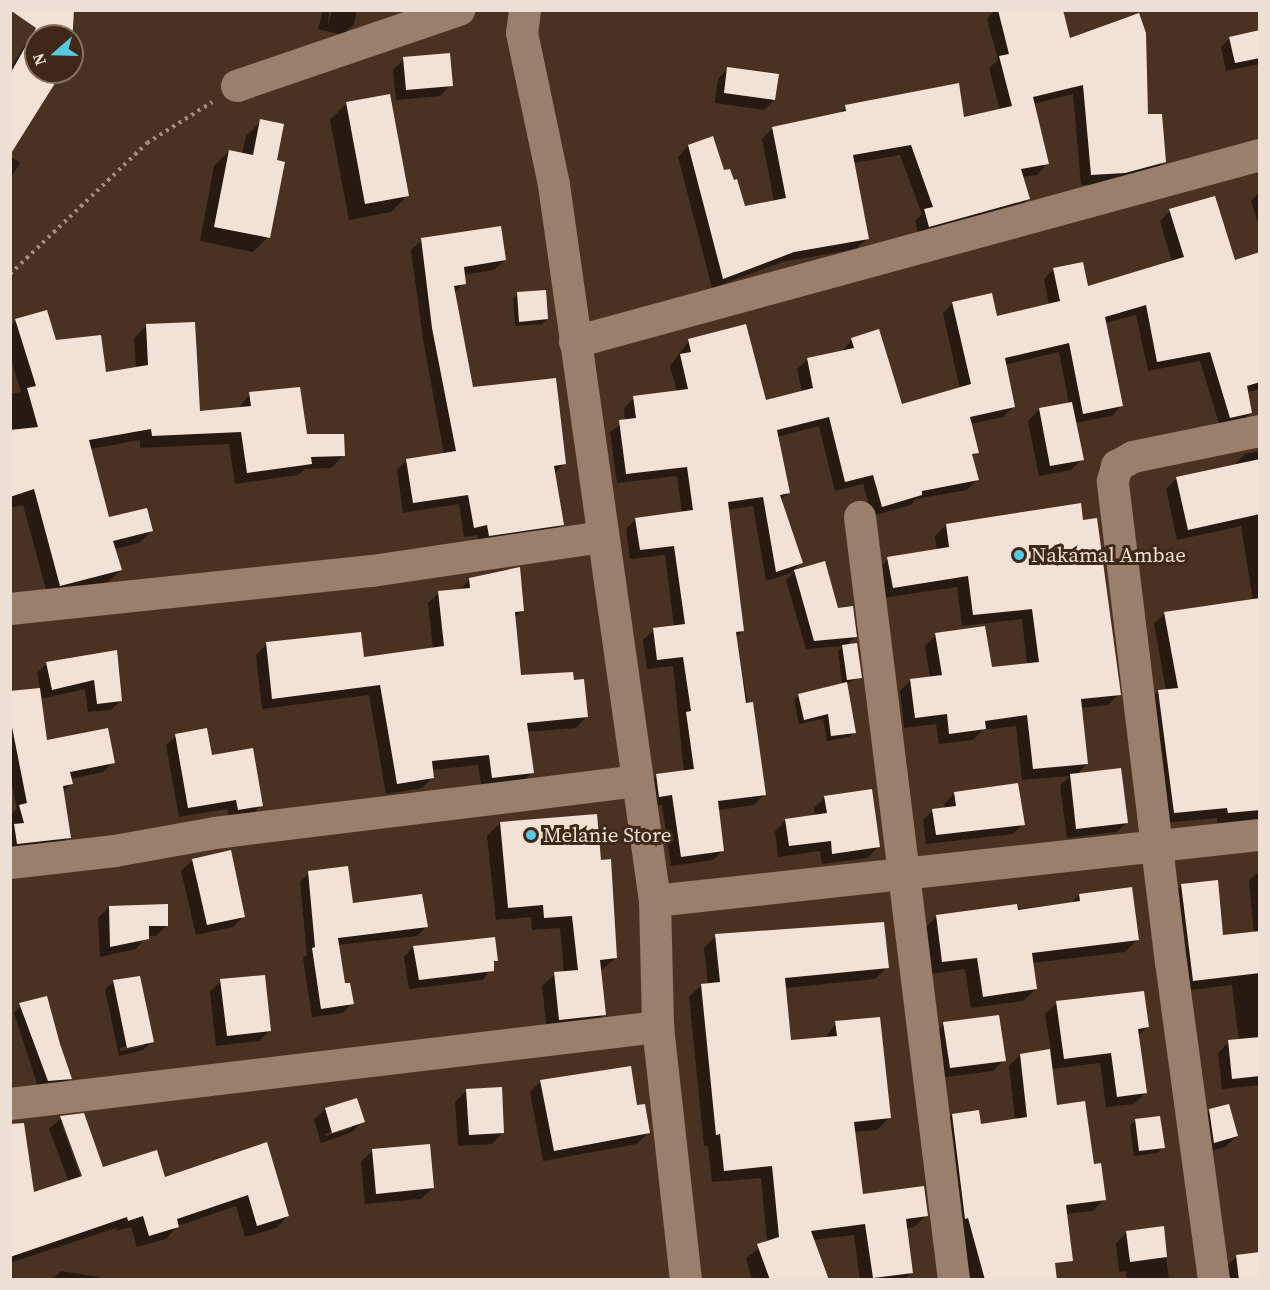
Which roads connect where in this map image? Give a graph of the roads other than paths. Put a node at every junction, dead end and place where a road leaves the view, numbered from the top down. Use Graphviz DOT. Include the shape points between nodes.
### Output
graph roads {
  1 [pos="459,10"];
  2 [pos="525,10"];
  3 [pos="237,86"];
  4 [pos="1260,155"];
  5 [pos="574,342"];
  6 [pos="1260,431"];
  7 [pos="860,517"];
  8 [pos="603,537"];
  9 [pos="10,609"];
  10 [pos="637,781"];
  11 [pos="1260,835"];
  12 [pos="1157,848"];
  13 [pos="10,863"];
  14 [pos="903,874"];
  15 [pos="655,901"];
  16 [pos="658,1027"];
  17 [pos="10,1104"];
  18 [pos="686,1280"];
  19 [pos="954,1280"];
  20 [pos="1214,1280"];
  1 -- 3 [label="street"];
  2 -- 5 [label="street" via="522,33 554,185"];
  4 -- 5 [label="street"];
  5 -- 8 [label="street"];
  6 -- 12 [label="street" via="1133,458 1117,466 1113,481"];
  7 -- 14 [label="street"];
  8 -- 9 [label="street" via="372,571"];
  8 -- 10 [label="street"];
  10 -- 13 [label="street" via="215,833 115,851"];
  10 -- 15 [label="street"];
  11 -- 12 [label="street"];
  12 -- 14 [label="street"];
  12 -- 20 [label="street"];
  14 -- 15 [label="street"];
  14 -- 19 [label="street"];
  15 -- 16 [label="street"];
  16 -- 17 [label="street"];
  16 -- 18 [label="street"];
}
